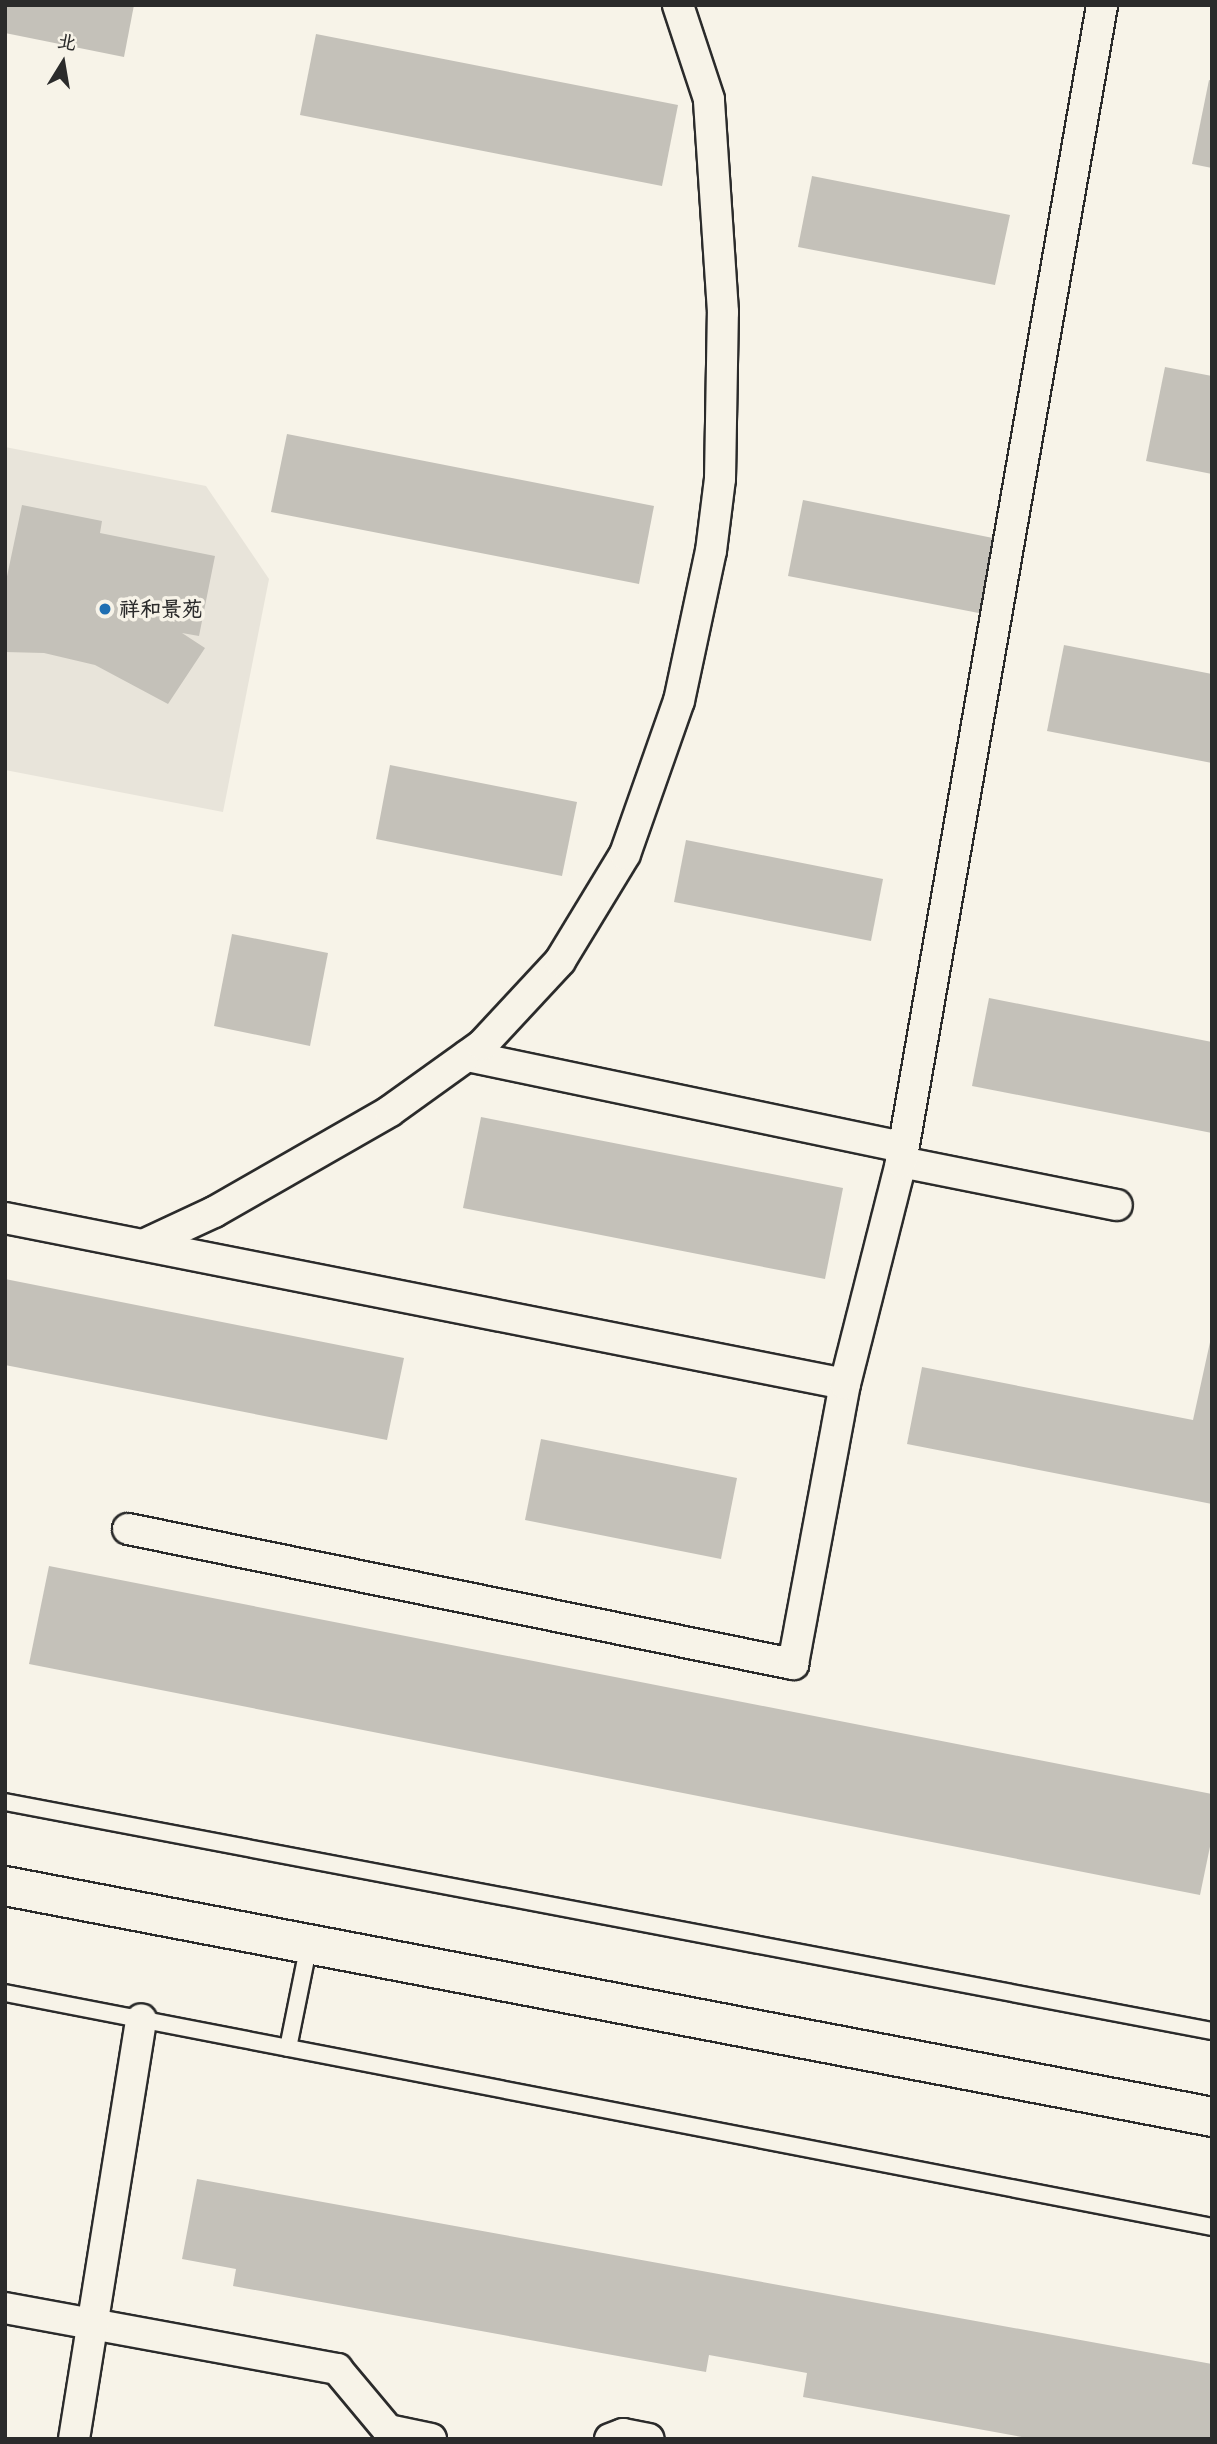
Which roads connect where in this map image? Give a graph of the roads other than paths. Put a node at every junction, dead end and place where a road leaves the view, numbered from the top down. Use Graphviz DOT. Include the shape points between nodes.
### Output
graph roads {
  1 [pos="678,5"];
  2 [pos="1102,5"];
  3 [pos="467,1056"];
  4 [pos="902,1154"];
  5 [pos="1117,1205"];
  6 [pos="5,1218"];
  7 [pos="143,1245"];
  8 [pos="845,1384"];
  9 [pos="128,1529"];
  10 [pos="5,1802"];
  11 [pos="5,1886"];
  12 [pos="309,1944"];
  13 [pos="5,1993"];
  14 [pos="141,2019"];
  15 [pos="1212,2031"];
  16 [pos="288,2048"];
  17 [pos="1212,2117"];
  18 [pos="1212,2227"];
  19 [pos="5,2308"];
  20 [pos="92,2324"];
  21 [pos="74,2439"];
  22 [pos="430,2439"];
  23 [pos="610,2439"];
  24 [pos="649,2439"];
  1 -- 3 [label="street" via="709,99 723,312 720,479 698,623 654,778 606,891 568,950 523,1005"];
  2 -- 4 [label="street"];
  3 -- 4 [label="street"];
  3 -- 7 [label="street" via="390,1111 214,1212"];
  4 -- 5 [label="street"];
  4 -- 8 [label="street"];
  6 -- 7 [label="street"];
  7 -- 8 [label="street"];
  8 -- 9 [label="street" via="793,1664"];
  10 -- 15 [label="lane"];
  11 -- 12 [label="street"];
  12 -- 16 [label="lane"];
  12 -- 17 [label="street"];
  13 -- 14 [label="lane"];
  14 -- 16 [label="lane"];
  14 -- 20 [label="street"];
  16 -- 18 [label="lane"];
  19 -- 20 [label="street"];
  20 -- 21 [label="street"];
  20 -- 22 [label="street" via="337,2369 388,2430"];
  23 -- 24 [label="street" via="624,2434"];
}
